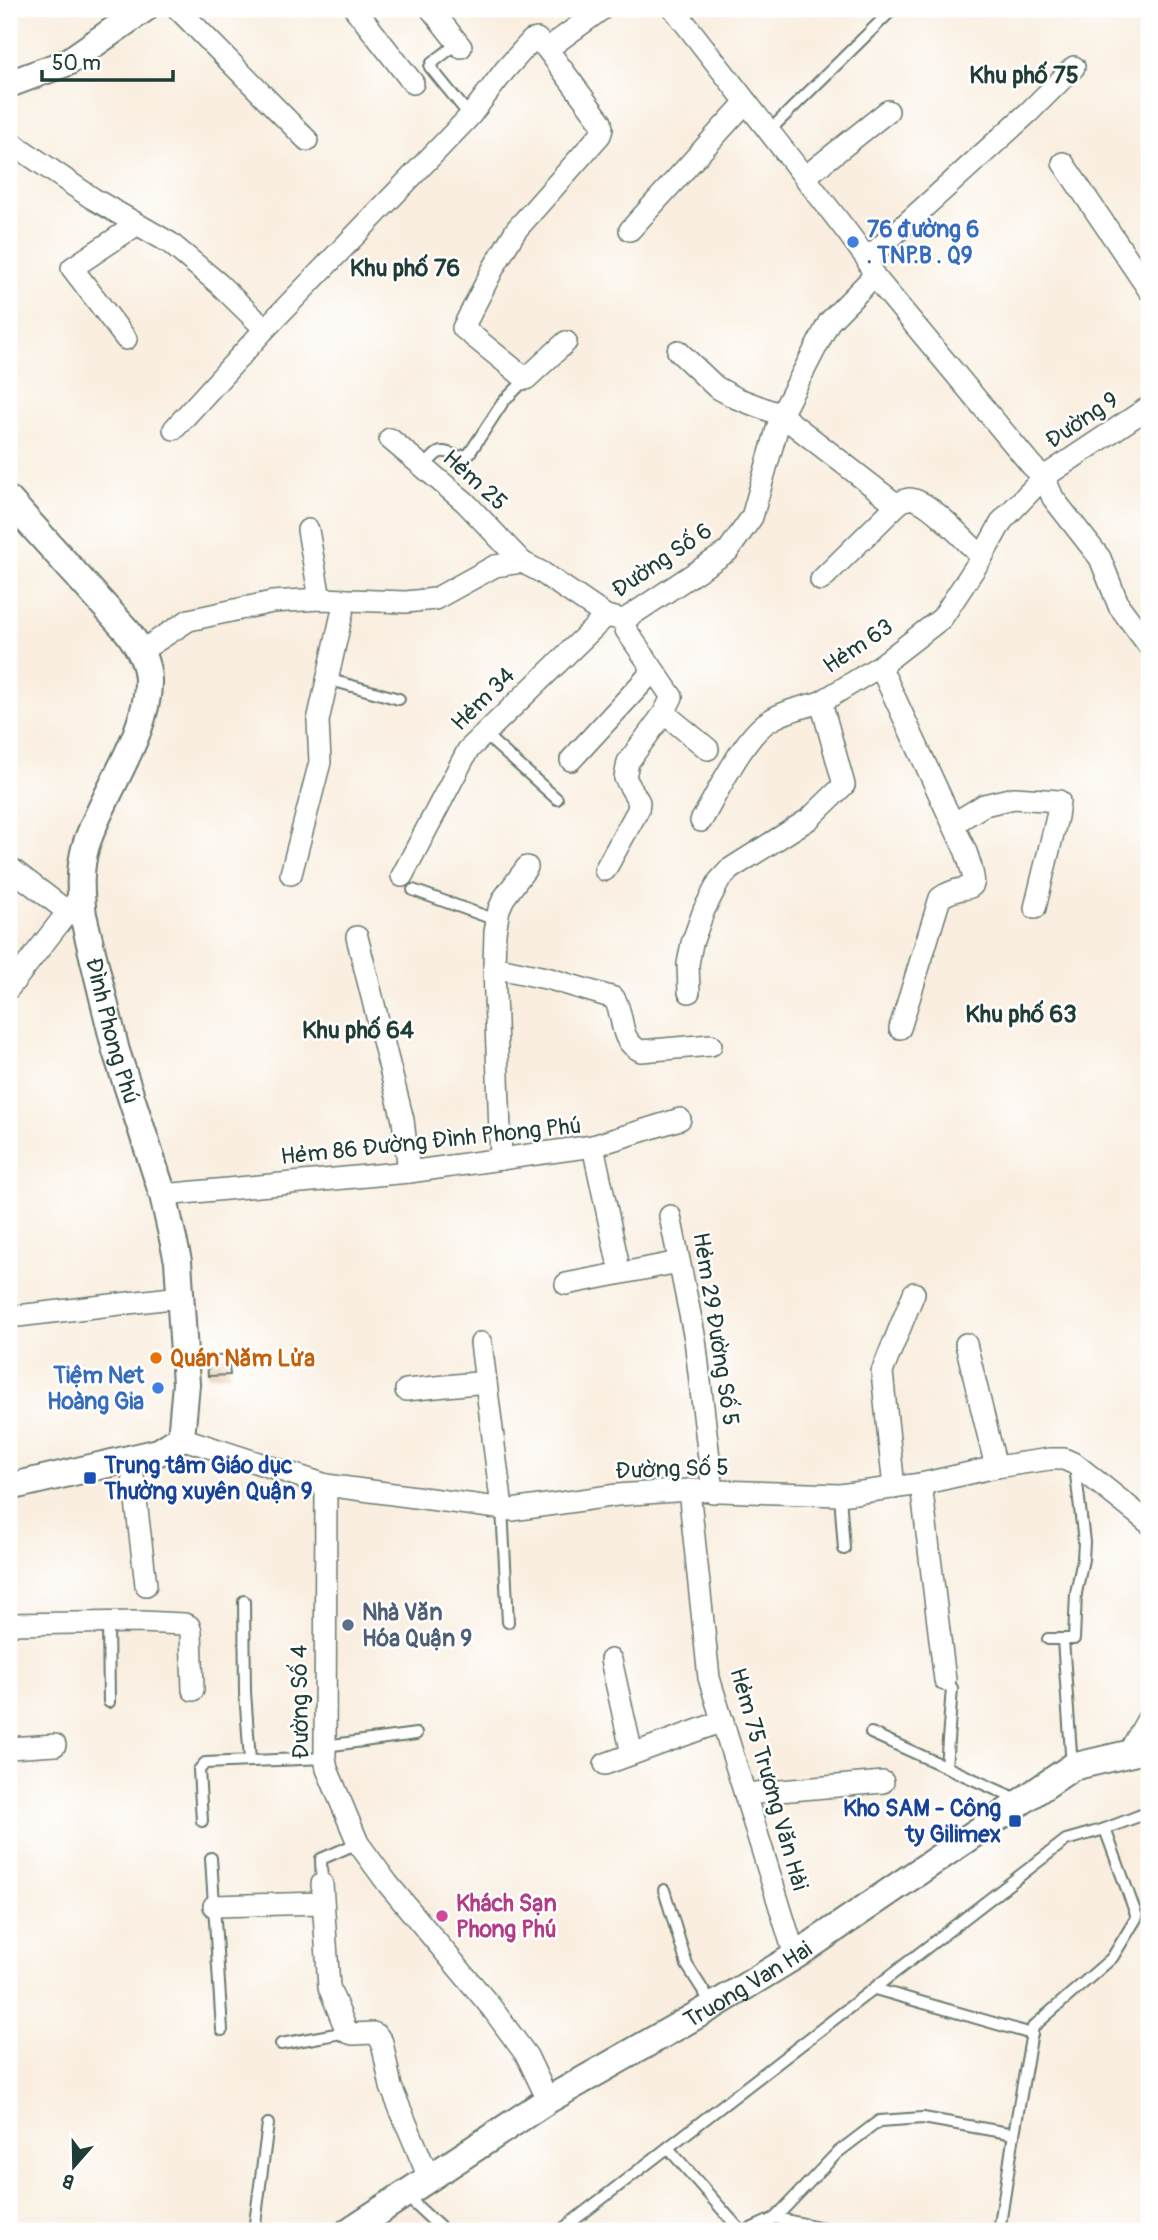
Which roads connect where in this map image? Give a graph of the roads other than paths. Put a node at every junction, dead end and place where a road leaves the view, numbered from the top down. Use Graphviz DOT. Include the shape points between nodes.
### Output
graph roads {
  1 [pos="144,9"];
  2 [pos="178,9"];
  3 [pos="355,9"];
  4 [pos="431,9"];
  5 [pos="602,9"];
  6 [pos="674,9"];
  7 [pos="894,9"];
  8 [pos="1140,9"];
  9 [pos="1149,19"];
  10 [pos="459,45"];
  11 [pos="547,49"];
  12 [pos="1074,67"];
  13 [pos="413,83"];
  14 [pos="9,84"];
  15 [pos="746,102"];
  16 [pos="888,111"];
  17 [pos="470,116"];
  18 [pos="769,131"];
  19 [pos="307,140"];
  20 [pos="9,141"];
  21 [pos="1063,163"];
  22 [pos="804,177"];
  23 [pos="136,225"];
  24 [pos="630,230"];
  25 [pos="870,267"];
  26 [pos="1149,290"];
  27 [pos="265,329"];
  28 [pos="126,339"];
  29 [pos="566,342"];
  30 [pos="678,351"];
  31 [pos="526,379"];
  32 [pos="1149,407"];
  33 [pos="782,415"];
  34 [pos="174,429"];
  35 [pos="390,439"];
  36 [pos="423,468"];
  37 [pos="1044,477"];
  38 [pos="9,500"];
  39 [pos="897,505"];
  40 [pos="308,530"];
  41 [pos="982,557"];
  42 [pos="522,562"];
  43 [pos="821,580"];
  44 [pos="320,599"];
  45 [pos="345,600"];
  46 [pos="615,618"];
  47 [pos="1149,646"];
  48 [pos="141,650"];
  49 [pos="880,666"];
  50 [pos="653,671"];
  51 [pos="327,679"];
  52 [pos="400,699"];
  53 [pos="821,702"];
  54 [pos="664,713"];
  55 [pos="483,733"];
  56 [pos="708,749"];
  57 [pos="571,760"];
  58 [pos="557,799"];
  59 [pos="701,821"];
  60 [pos="953,824"];
  61 [pos="527,867"];
  62 [pos="605,870"];
  63 [pos="10,872"];
  64 [pos="291,874"];
  65 [pos="407,883"];
  66 [pos="74,903"];
  67 [pos="1035,908"];
  68 [pos="496,920"];
  69 [pos="357,937"];
  70 [pos="494,967"];
  71 [pos="9,988"];
  72 [pos="690,992"];
  73 [pos="900,1028"];
  74 [pos="711,1045"];
  75 [pos="680,1119"];
  76 [pos="593,1146"];
  77 [pos="501,1159"];
  78 [pos="409,1172"];
  79 [pos="163,1195"];
  80 [pos="670,1216"];
  81 [pos="617,1258"];
  82 [pos="679,1262"];
  83 [pos="566,1284"];
  84 [pos="914,1293"];
  85 [pos="180,1297"];
  86 [pos="9,1318"];
  87 [pos="481,1343"];
  88 [pos="967,1344"];
  89 [pos="486,1382"];
  90 [pos="406,1391"];
  91 [pos="181,1438"];
  92 [pos="131,1460"];
  93 [pos="1074,1464"];
  94 [pos="996,1467"];
  95 [pos="921,1484"];
  96 [pos="326,1485"];
  97 [pos="9,1486"];
  98 [pos="894,1488"];
  99 [pos="688,1490"];
  100 [pos="713,1492"];
  101 [pos="841,1495"];
  102 [pos="502,1508"];
  103 [pos="1149,1523"];
  104 [pos="844,1549"];
  105 [pos="146,1585"];
  106 [pos="244,1601"];
  107 [pos="108,1622"];
  108 [pos="508,1622"];
  109 [pos="9,1624"];
  110 [pos="1048,1639"];
  111 [pos="1063,1640"];
  112 [pos="611,1660"];
  113 [pos="945,1680"];
  114 [pos="193,1690"];
  115 [pos="109,1702"];
  116 [pos="1149,1717"];
  117 [pos="723,1721"];
  118 [pos="871,1733"];
  119 [pos="416,1734"];
  120 [pos="55,1745"];
  121 [pos="9,1748"];
  122 [pos="1139,1751"];
  123 [pos="325,1752"];
  124 [pos="632,1754"];
  125 [pos="250,1761"];
  126 [pos="605,1764"];
  127 [pos="946,1766"];
  128 [pos="1072,1767"];
  129 [pos="883,1782"];
  130 [pos="745,1794"];
  131 [pos="1022,1801"];
  132 [pos="1149,1812"];
  133 [pos="202,1821"];
  134 [pos="1105,1829"];
  135 [pos="358,1843"];
  136 [pos="211,1858"];
  137 [pos="664,1890"];
  138 [pos="323,1894"];
  139 [pos="214,1906"];
  140 [pos="1143,1917"];
  141 [pos="794,1956"];
  142 [pos="875,1989"];
  143 [pos="713,2006"];
  144 [pos="222,2030"];
  145 [pos="347,2032"];
  146 [pos="1032,2034"];
  147 [pos="281,2044"];
  148 [pos="548,2100"];
  149 [pos="268,2124"];
  150 [pos="1014,2134"];
  151 [pos="669,2149"];
  152 [pos="429,2178"];
  153 [pos="405,2195"];
  154 [pos="775,2218"];
  155 [pos="254,2231"];
  156 [pos="349,2231"];
  157 [pos="444,2231"];
  158 [pos="561,2231"];
  159 [pos="744,2231"];
  160 [pos="839,2231"];
  161 [pos="999,2231"];
  1 -- 14 [label="street" via="68,62"];
  2 -- 19 [label="street"];
  3 -- 13 [label="street"];
  4 -- 10 [label="street"];
  5 -- 11 [label="street"];
  6 -- 15 [label="street"];
  7 -- 18 [label="lane"];
  8 -- 9 [label="lane"];
  10 -- 17 [label="lane" via="430,67"];
  11 -- 17 [label="street" via="532,40"];
  11 -- 31 [label="street" via="602,129 516,230 463,328"];
  12 -- 25 [label="street, Đường Số 6"];
  15 -- 18 [label="street"];
  15 -- 24 [label="street"];
  16 -- 22 [label="street"];
  17 -- 27 [label="street"];
  18 -- 22 [label="street"];
  20 -- 23 [label="street"];
  21 -- 26 [label="street"];
  22 -- 25 [label="street"];
  23 -- 27 [label="street" via="170,243"];
  23 -- 28 [label="street" via="72,268"];
  25 -- 33 [label="street, Đường Số 6" via="830,322"];
  25 -- 37 [label="street"];
  27 -- 34 [label="street"];
  29 -- 31 [label="street"];
  30 -- 33 [label="street" via="716,387"];
  31 -- 36 [label="lane" via="503,402 469,454 459,457 438,451"];
  32 -- 37 [label="street, Đường 9"];
  33 -- 39 [label="street"];
  33 -- 46 [label="street, Đường Số 6" via="752,517 728,551"];
  35 -- 36 [label="street, Hẻm 25"];
  36 -- 42 [label="street, Hẻm 25" via="466,502"];
  37 -- 41 [label="street, Hẻm 63" via="1002,521"];
  37 -- 47 [label="street" via="1053,498 1100,558 1119,606"];
  38 -- 48 [label="street, Đình Phong Phú"];
  39 -- 41 [label="street" via="909,499 926,504"];
  39 -- 43 [label="street"];
  40 -- 44 [label="street"];
  41 -- 49 [label="street, Hẻm 63" via="942,618"];
  42 -- 45 [label="street" via="495,566 435,599"];
  42 -- 46 [label="street, Đường Số 6"];
  44 -- 45 [label="street"];
  44 -- 48 [label="street" via="272,601 189,620"];
  45 -- 51 [label="street"];
  46 -- 50 [label="street"];
  46 -- 55 [label="street, Hẻm 34"];
  48 -- 66 [label="street, Đình Phong Phú" via="148,678 147,701 86,846"];
  49 -- 53 [label="street, Hẻm 63"];
  49 -- 60 [label="street"];
  50 -- 54 [label="street" via="672,697"];
  50 -- 57 [label="street"];
  51 -- 52 [label="lane"];
  51 -- 64 [label="street" via="318,721 320,762"];
  53 -- 59 [label="street" via="762,726"];
  53 -- 72 [label="street, Hẻm 63" via="845,785 809,819 730,869 719,881 692,943"];
  54 -- 56 [label="street"];
  54 -- 62 [label="street" via="628,762 625,778 639,802 638,810"];
  55 -- 58 [label="lane"];
  55 -- 65 [label="street, Hẻm 34" via="468,750"];
  60 -- 67 [label="street" via="984,805 1014,798 1059,801"];
  60 -- 73 [label="street" via="974,883 968,890 940,898"];
  61 -- 68 [label="street" via="504,898"];
  63 -- 66 [label="street"];
  65 -- 68 [label="lane"];
  66 -- 71 [label="street"];
  66 -- 79 [label="street, Đình Phong Phú" via="83,915 116,1051"];
  68 -- 70 [label="street"];
  69 -- 78 [label="street" via="403,1120"];
  70 -- 74 [label="street" via="614,998 626,1038 641,1051"];
  70 -- 77 [label="street"];
  75 -- 76 [label="street"];
  76 -- 77 [label="street, Hẻm 86 Đường Đình Phong Phú"];
  76 -- 81 [label="street, Hẻm 86 Đường Đình Phong Phú"];
  77 -- 78 [label="street, Hẻm 86 Đường Đình Phong Phú"];
  78 -- 79 [label="street, Hẻm 86 Đường Đình Phong Phú"];
  79 -- 85 [label="street, Đình Phong Phú" via="178,1261"];
  80 -- 82 [label="street, Hẻm 29 Đường Số 5"];
  82 -- 83 [label="street"];
  82 -- 100 [label="street, Hẻm 29 Đường Số 5" via="695,1339"];
  84 -- 98 [label="street" via="882,1372"];
  85 -- 86 [label="street"];
  85 -- 91 [label="street, Đình Phong Phú" via="186,1384"];
  87 -- 89 [label="street"];
  88 -- 94 [label="street"];
  89 -- 90 [label="street"];
  89 -- 102 [label="street"];
  91 -- 92 [label="street" via="159,1452"];
  91 -- 96 [label="street, Đường Số 5"];
  92 -- 97 [label="street"];
  92 -- 105 [label="street"];
  93 -- 94 [label="street, Đường Số 5" via="1051,1459"];
  93 -- 103 [label="street"];
  93 -- 111 [label="lane" via="1083,1559 1074,1639"];
  94 -- 95 [label="street, Đường Số 5"];
  95 -- 98 [label="street, Đường Số 5"];
  95 -- 113 [label="street"];
  96 -- 102 [label="street, Đường Số 5"];
  96 -- 123 [label="street, Đường Số 4"];
  98 -- 101 [label="street, Đường Số 5"];
  99 -- 100 [label="street, Đường Số 5"];
  99 -- 102 [label="street, Đường Số 5"];
  99 -- 117 [label="street, Hẻm 75 Trương Văn Hải" via="709,1678"];
  100 -- 101 [label="street, Đường Số 5"];
  101 -- 104 [label="lane"];
  102 -- 108 [label="lane"];
  106 -- 125 [label="lane"];
  107 -- 109 [label="street"];
  107 -- 114 [label="street" via="188,1626"];
  107 -- 115 [label="lane"];
  110 -- 111 [label="lane"];
  111 -- 128 [label="lane"];
  112 -- 124 [label="street"];
  113 -- 127 [label="lane" via="952,1688"];
  116 -- 122 [label="street"];
  117 -- 124 [label="street"];
  117 -- 130 [label="street, Hẻm 75 Trương Văn Hải"];
  118 -- 127 [label="lane"];
  119 -- 123 [label="lane"];
  120 -- 121 [label="street"];
  122 -- 128 [label="street, Truong Van Hai"];
  123 -- 125 [label="lane"];
  123 -- 135 [label="street, Đường Số 4" via="327,1769"];
  124 -- 126 [label="street"];
  125 -- 133 [label="lane" via="201,1765"];
  127 -- 131 [label="lane"];
  128 -- 131 [label="street, Truong Van Hai"];
  129 -- 130 [label="street"];
  130 -- 141 [label="street, Hẻm 75 Trương Văn Hải"];
  131 -- 141 [label="street, Truong Van Hai"];
  132 -- 134 [label="lane"];
  134 -- 140 [label="lane"];
  134 -- 142 [label="lane" via="1066,1840"];
  135 -- 138 [label="lane" via="321,1859"];
  135 -- 148 [label="street, Đường Số 4" via="491,2007 527,2056"];
  136 -- 139 [label="lane"];
  137 -- 143 [label="lane" via="687,1965"];
  138 -- 139 [label="street"];
  138 -- 145 [label="street" via="329,1987"];
  139 -- 144 [label="lane"];
  140 -- 146 [label="lane" via="1112,1958 1033,2026"];
  141 -- 143 [label="street, Truong Van Hai"];
  142 -- 146 [label="lane"];
  142 -- 151 [label="lane"];
  143 -- 148 [label="street, Truong Van Hai"];
  145 -- 147 [label="lane"];
  145 -- 152 [label="street" via="373,2033 382,2042 391,2087"];
  146 -- 150 [label="lane"];
  148 -- 152 [label="street, Truong Van Hai"];
  149 -- 155 [label="lane"];
  150 -- 154 [label="lane" via="923,2118 879,2120 836,2153"];
  150 -- 161 [label="lane"];
  151 -- 158 [label="lane"];
  151 -- 159 [label="lane"];
  152 -- 153 [label="street, Truong Van Hai"];
  153 -- 156 [label="street, Truong Van Hai"];
  153 -- 157 [label="lane"];
  154 -- 159 [label="lane"];
  154 -- 160 [label="lane"];
}
